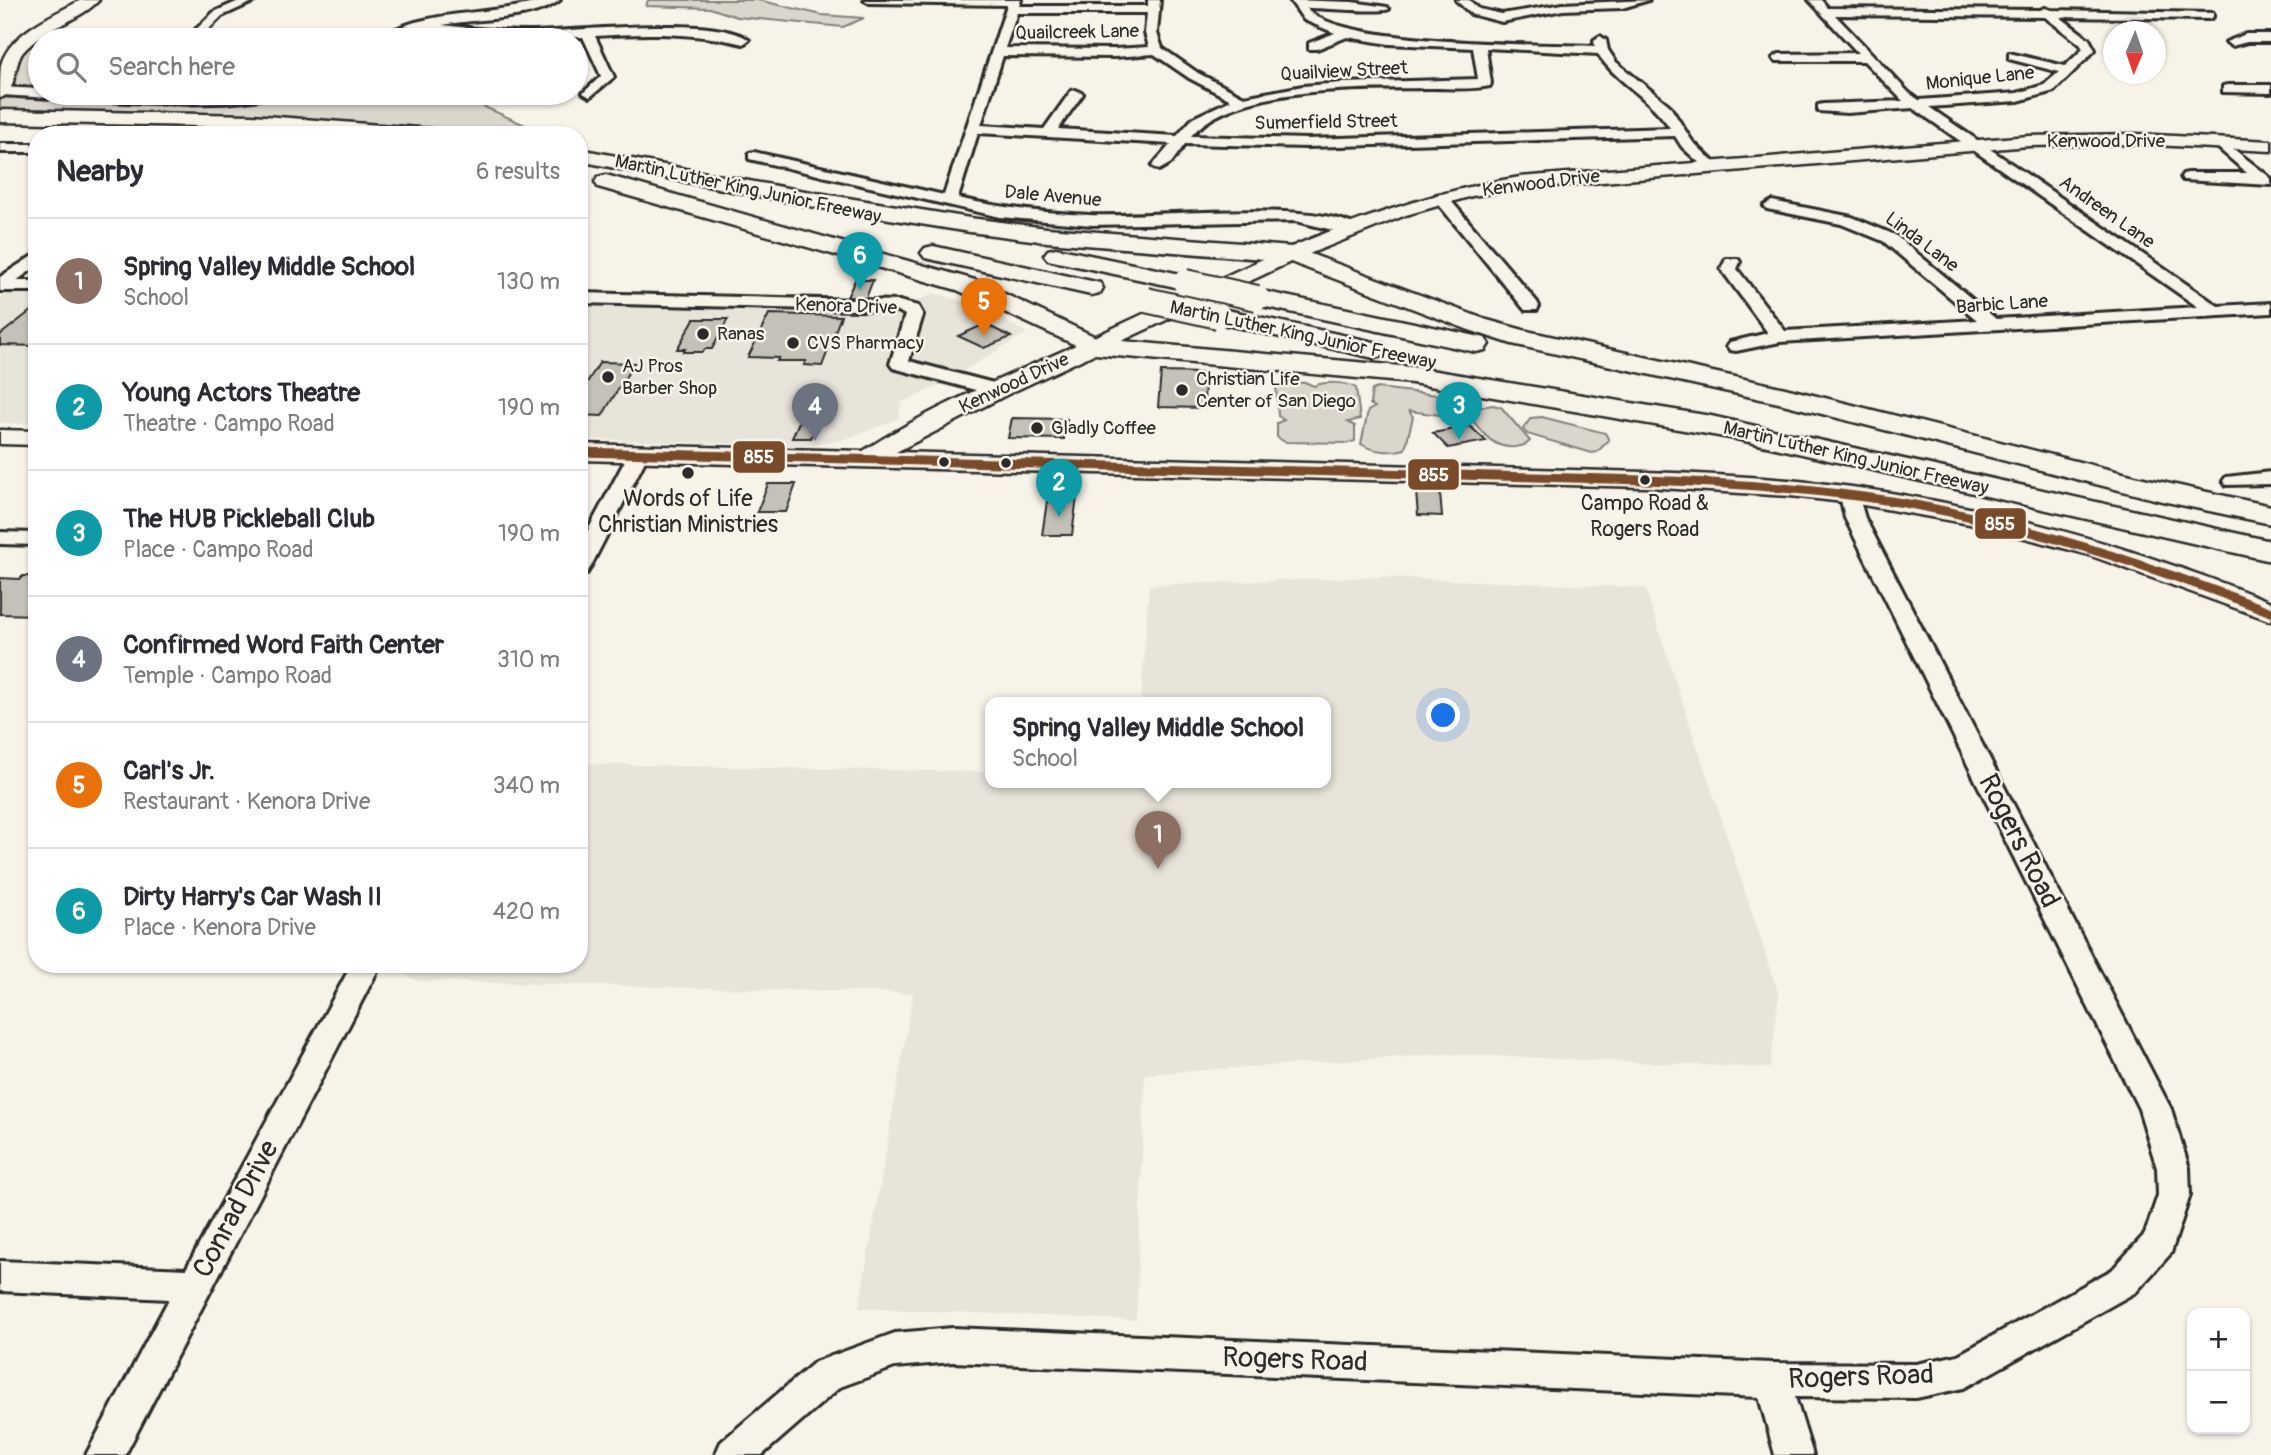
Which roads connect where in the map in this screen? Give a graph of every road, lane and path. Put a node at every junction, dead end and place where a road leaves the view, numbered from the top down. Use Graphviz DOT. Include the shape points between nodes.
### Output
graph roads {
  1 [pos="102,0"];
  2 [pos="251,0"];
  3 [pos="554,0"];
  4 [pos="870,0"];
  5 [pos="1462,0"];
  6 [pos="1643,0"];
  7 [pos="2031,0"];
  8 [pos="88,2"];
  9 [pos="1297,3"];
  10 [pos="1014,4"];
  11 [pos="1154,5"];
  12 [pos="1819,5"];
  13 [pos="1383,9"];
  14 [pos="2049,14"];
  15 [pos="2208,15"];
  16 [pos="424,26"];
  17 [pos="46,28"];
  18 [pos="203,28"];
  19 [pos="418,28"];
  20 [pos="444,28"];
  21 [pos="588,33"];
  22 [pos="1346,33"];
  23 [pos="588,35"];
  24 [pos="2271,38"];
  25 [pos="743,40"];
  26 [pos="28,41"];
  27 [pos="2232,42"];
  28 [pos="1479,44"];
  29 [pos="1313,46"];
  30 [pos="1156,50"];
  31 [pos="999,52"];
  32 [pos="2012,56"];
  33 [pos="1867,57"];
  34 [pos="1779,58"];
  35 [pos="2066,69"];
  36 [pos="2228,89"];
  37 [pos="2271,89"];
  38 [pos="0,92"];
  39 [pos="28,93"];
  40 [pos="590,93"];
  41 [pos="1076,94"];
  42 [pos="1243,101"];
  43 [pos="1917,104"];
  44 [pos="1823,108"];
  45 [pos="3,121"];
  46 [pos="33,126"];
  47 [pos="316,126"];
  48 [pos="974,129"];
  49 [pos="1049,132"];
  50 [pos="1678,132"];
  51 [pos="1179,140"];
  52 [pos="2222,144"];
  53 [pos="1978,145"];
  54 [pos="2271,146"];
  55 [pos="0,148"];
  56 [pos="28,148"];
  57 [pos="754,156"];
  58 [pos="588,157"];
  59 [pos="1159,166"];
  60 [pos="1711,166"];
  61 [pos="2188,177"];
  62 [pos="588,179"];
  63 [pos="606,182"];
  64 [pos="2266,182"];
  65 [pos="790,194"];
  66 [pos="1441,198"];
  67 [pos="949,201"];
  68 [pos="1772,206"];
  69 [pos="1296,216"];
  70 [pos="1353,230"];
  71 [pos="1328,240"];
  72 [pos="1292,254"];
  73 [pos="1732,262"];
  74 [pos="28,265"];
  75 [pos="0,285"];
  76 [pos="28,286"];
  77 [pos="588,298"];
  78 [pos="1531,306"];
  79 [pos="2271,308"];
  80 [pos="2213,310"];
  81 [pos="1994,326"];
  82 [pos="1780,337"];
  83 [pos="1096,346"];
  84 [pos="1736,346"];
  85 [pos="998,390"];
  86 [pos="932,422"];
  87 [pos="1735,431"];
  88 [pos="0,437"];
  89 [pos="28,438"];
  90 [pos="588,452"];
  91 [pos="639,453"];
  92 [pos="867,459"];
  93 [pos="936,460"];
  94 [pos="2271,478"];
  95 [pos="2233,481"];
  96 [pos="2162,492"];
  97 [pos="1850,495"];
  98 [pos="2271,515"];
  99 [pos="0,538"];
  100 [pos="28,539"];
  101 [pos="588,548"];
  102 [pos="2271,551"];
  103 [pos="2271,612"];
  104 [pos="362,973"];
  105 [pos="0,1276"];
  106 [pos="195,1285"];
  107 [pos="1772,1380"];
  108 [pos="105,1455"];
  109 [pos="734,1455"];
  110 [pos="1794,1455"];
  1 -- 8 [label="street"];
  2 -- 18 [label="street" via="218,14"];
  3 -- 16 [label="street" via="519,11"];
  4 -- 10 [label="street"];
  5 -- 6 [label="street" via="1475,12 1502,18"];
  7 -- 14 [label="street, Monique Lane"];
  8 -- 17 [label="main road"];
  9 -- 13 [label="street"];
  9 -- 22 [label="street" via="1314,22"];
  10 -- 11 [label="street"];
  10 -- 31 [label="street"];
  11 -- 30 [label="street" via="1150,34"];
  12 -- 14 [label="street"];
  12 -- 33 [label="street, Andreen Lane"];
  14 -- 15 [label="street"];
  14 -- 35 [label="street, Monique Lane" via="2089,47 2086,56"];
  16 -- 19 [label="street"];
  16 -- 20 [label="street"];
  21 -- 25 [label="street" via="672,28"];
  22 -- 28 [label="street"];
  22 -- 29 [label="street"];
  23 -- 40 [label="street" via="608,77"];
  24 -- 27 [label="street"];
  26 -- 38 [label="main road" via="12,56"];
  28 -- 42 [label="street, Quailview Street" via="1485,83 1303,90"];
  28 -- 50 [label="street" via="1601,45 1621,74 1664,108"];
  30 -- 31 [label="street, Quailcreek Lane"];
  30 -- 42 [label="street" via="1205,85"];
  31 -- 48 [label="street"];
  32 -- 35 [label="street"];
  33 -- 34 [label="street"];
  33 -- 43 [label="street, Andreen Lane"];
  35 -- 43 [label="street, Monique Lane" via="2053,86 2033,94"];
  36 -- 37 [label="street"];
  38 -- 39 [label="street"];
  41 -- 49 [label="street"];
  42 -- 51 [label="street, Quailview Street" via="1204,117"];
  43 -- 44 [label="street, Monique Lane"];
  43 -- 53 [label="street, Andreen Lane"];
  45 -- 46 [label="highway"];
  45 -- 47 [label="highway" via="252,121"];
  48 -- 49 [label="street, Sumerfield Street"];
  48 -- 67 [label="street"];
  49 -- 51 [label="street, Sumerfield Street"];
  50 -- 51 [label="street, Sumerfield Street" via="1310,150"];
  50 -- 60 [label="street"];
  51 -- 59 [label="street, Quailview Street" via="1169,159"];
  52 -- 53 [label="main road, Kenwood Drive" via="2109,139"];
  52 -- 54 [label="main road, Kenwood Drive"];
  52 -- 64 [label="street"];
  53 -- 60 [label="main road, Kenwood Drive"];
  53 -- 80 [label="street, Andreen Lane"];
  55 -- 56 [label="street"];
  57 -- 67 [label="street, Dale Avenue"];
  58 -- 65 [label="highway, Martin Luther King Junior Freeway"];
  60 -- 66 [label="main road, Kenwood Drive" via="1520,184"];
  61 -- 64 [label="street"];
  62 -- 63 [label="highway, Martin Luther King Junior Freeway"];
  63 -- 83 [label="highway" via="966,285"];
  63 -- 87 [label="highway, Martin Luther King Junior Freeway, bridge"];
  65 -- 72 [label="highway" via="970,225"];
  65 -- 96 [label="highway, Martin Luther King Junior Freeway, bridge"];
  66 -- 70 [label="main road, Kenwood Drive"];
  66 -- 78 [label="street"];
  67 -- 69 [label="street, Dale Avenue" via="1000,212 1092,220"];
  68 -- 81 [label="street, Linda Lane" via="1830,215 1889,238"];
  69 -- 70 [label="street, Dale Avenue"];
  69 -- 71 [label="street"];
  70 -- 71 [label="main road, Kenwood Drive"];
  71 -- 72 [label="main road, Kenwood Drive"];
  72 -- 83 [label="main road, Kenwood Drive"];
  72 -- 96 [label="highway" via="1521,338 1786,396"];
  73 -- 82 [label="street" via="1729,269"];
  74 -- 75 [label="street"];
  75 -- 76 [label="street"];
  77 -- 85 [label="street, Kenora Drive" via="899,306 915,315 899,364"];
  79 -- 80 [label="street, Barbic Lane"];
  80 -- 81 [label="street, Barbic Lane"];
  81 -- 82 [label="street, Barbic Lane"];
  82 -- 84 [label="street, Barbic Lane"];
  83 -- 85 [label="main road, Kenwood Drive"];
  83 -- 87 [label="highway" via="1412,375"];
  85 -- 86 [label="main road, Kenwood Drive"];
  86 -- 92 [label="main road, Kenwood Drive"];
  86 -- 93 [label="main road" via="926,443"];
  87 -- 102 [label="highway, Martin Luther King Junior Freeway"];
  88 -- 89 [label="main road"];
  90 -- 91 [label="main road"];
  91 -- 92 [label="main road"];
  91 -- 101 [label="street"];
  92 -- 93 [label="main road"];
  93 -- 97 [label="main road" via="1717,483"];
  94 -- 95 [label="street"];
  96 -- 98 [label="highway, Martin Luther King Junior Freeway"];
  97 -- 103 [label="main road" via="1958,513 2046,536 2208,586"];
  97 -- 107 [label="street, Rogers Road" via="1855,518 2155,1109 2173,1167 2174,1195 2159,1242 2124,1281 1964,1371 1916,1381"];
  99 -- 100 [label="street"];
  104 -- 106 [label="street, Conrad Drive"];
  105 -- 106 [label="street"];
  106 -- 108 [label="street, Conrad Drive"];
  107 -- 109 [label="street, Rogers Road" via="953,1345 895,1350 828,1374"];
  107 -- 110 [label="street"];
}
